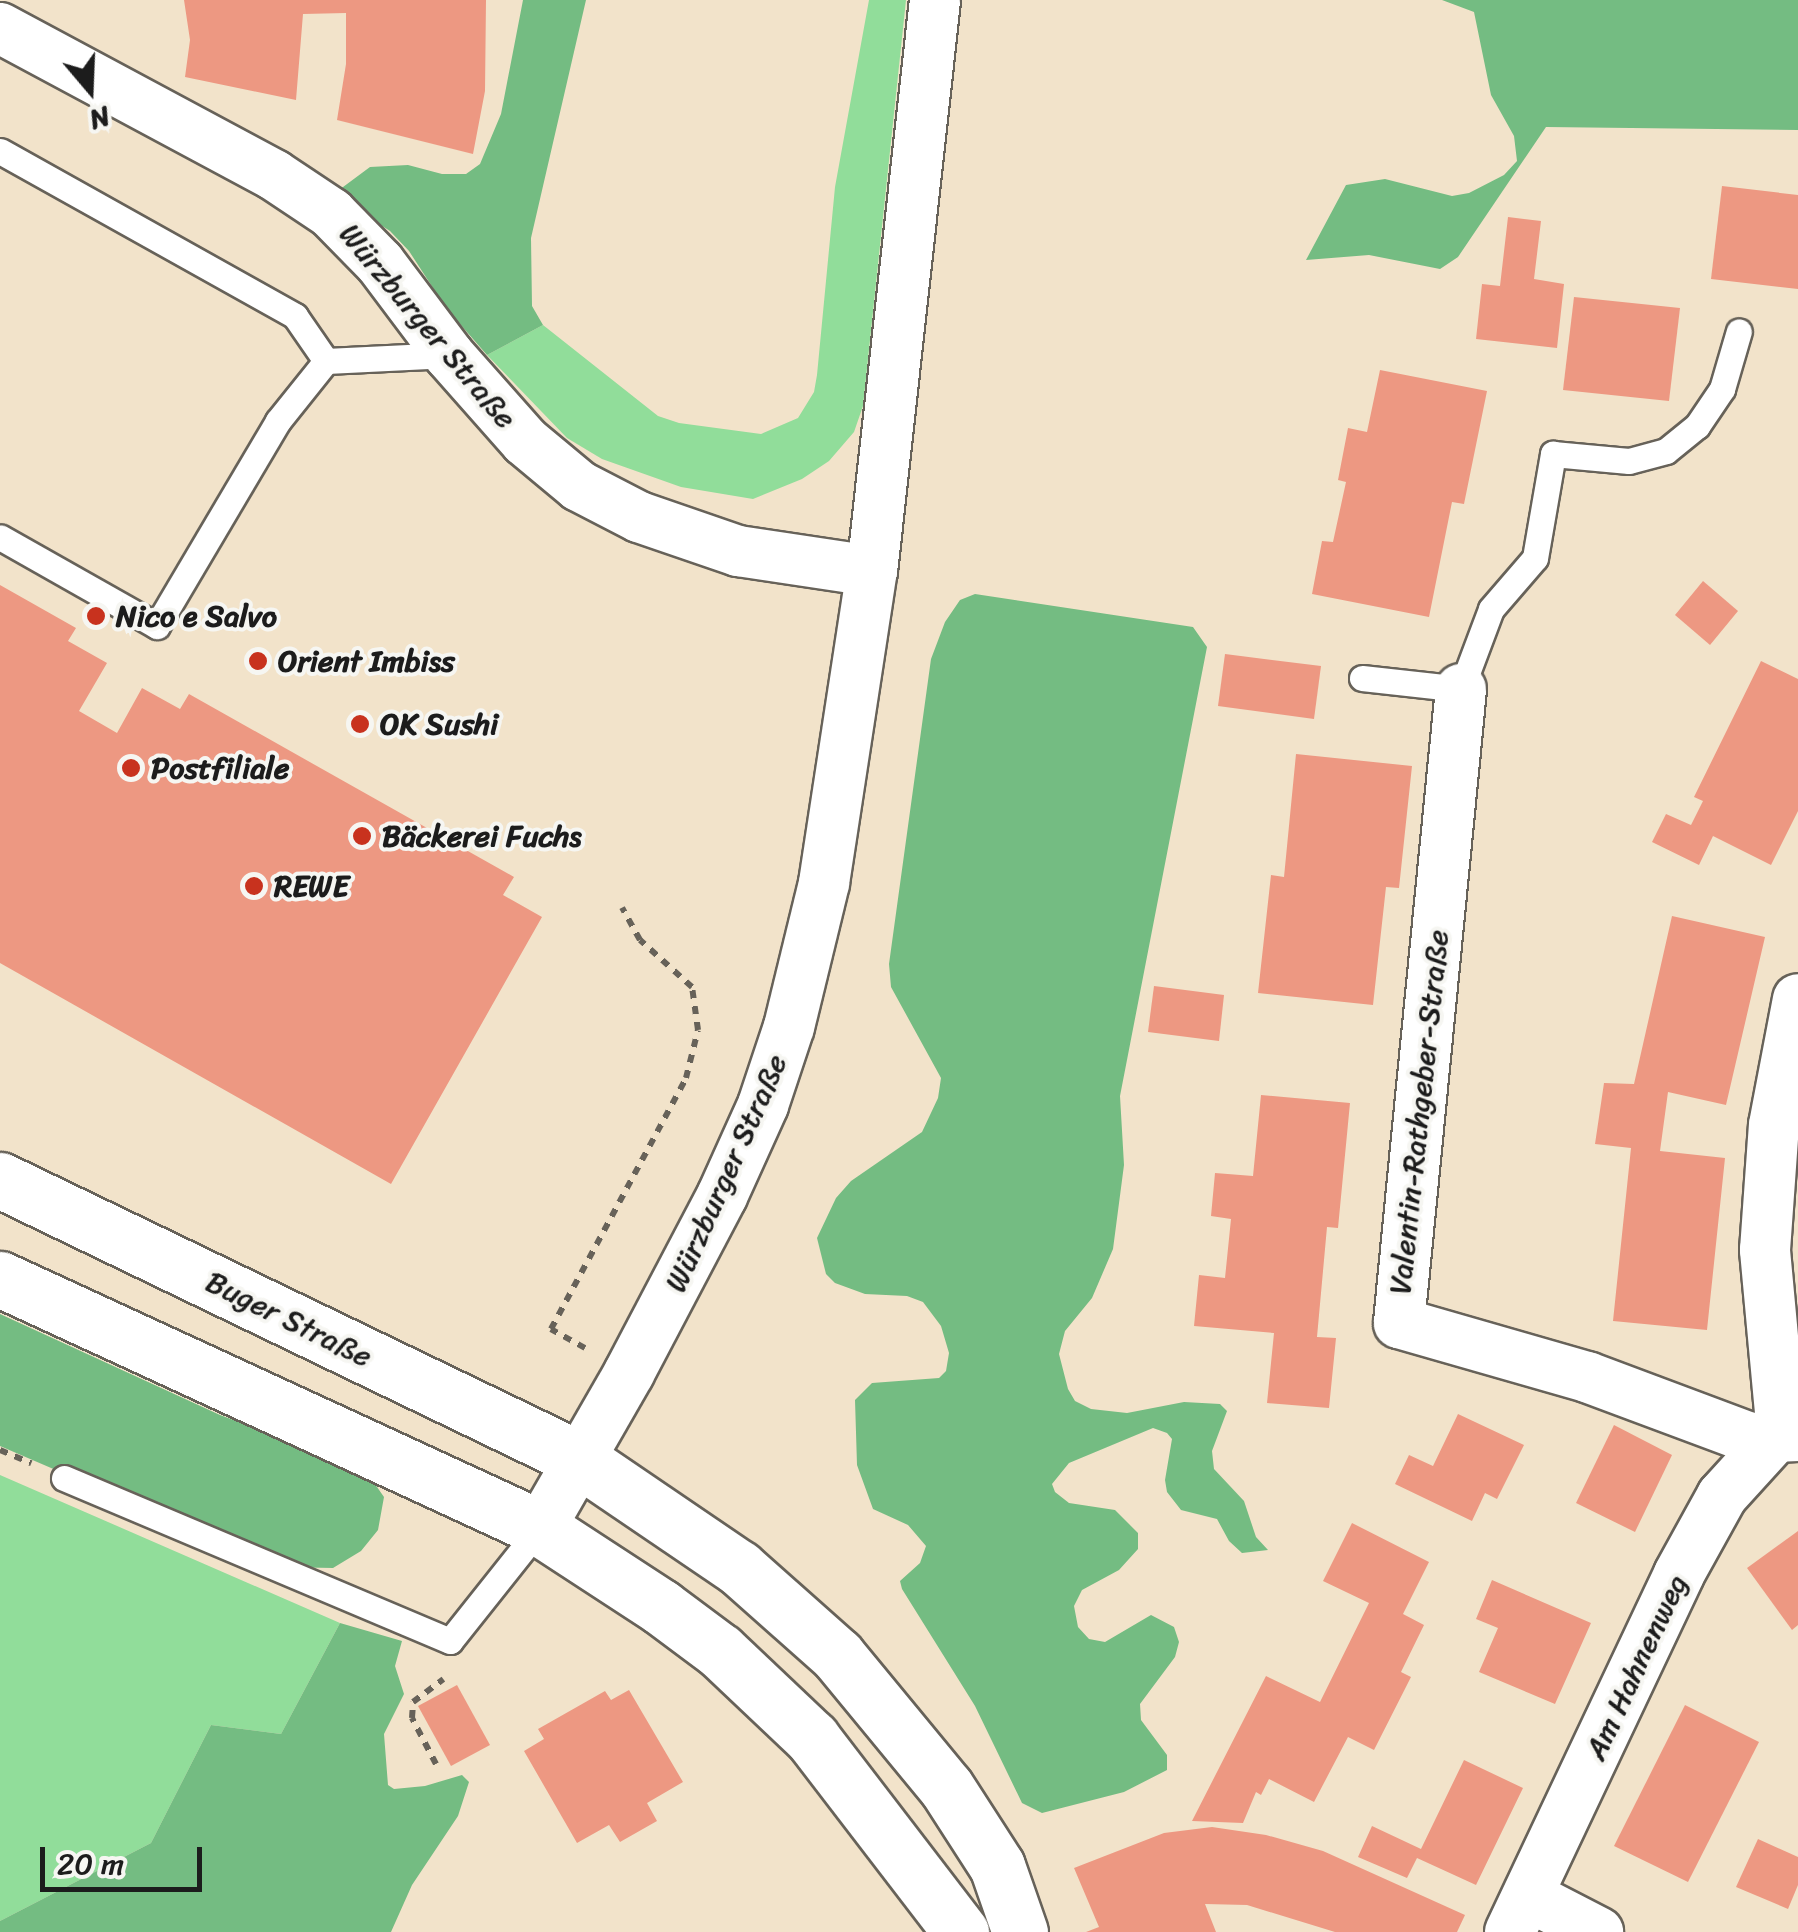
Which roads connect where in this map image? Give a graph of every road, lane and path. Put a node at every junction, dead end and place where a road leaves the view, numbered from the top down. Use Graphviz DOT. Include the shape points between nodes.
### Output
graph roads {
  1 [pos="935,0"];
  2 [pos="0,28"];
  3 [pos="0,150"];
  4 [pos="1739,331"];
  5 [pos="448,355"];
  6 [pos="326,361"];
  7 [pos="0,538"];
  8 [pos="872,571"];
  9 [pos="1362,678"];
  10 [pos="1461,688"];
  11 [pos="622,908"];
  12 [pos="1798,998"];
  13 [pos="0,1180"];
  14 [pos="0,1280"];
  15 [pos="629,1374"];
  16 [pos="1786,1438"];
  17 [pos="578,1458"];
  18 [pos="64,1478"];
  19 [pos="540,1528"];
  20 [pos="450,1641"];
  21 [pos="436,1764"];
  22 [pos="1519,1914"];
  23 [pos="961,1932"];
  24 [pos="1020,1932"];
  25 [pos="1598,1932"];
  1 -- 8 [label="street, Würzburger Straße"];
  2 -- 5 [label="street, Würzburger Straße" via="274,175 331,213 380,263"];
  3 -- 6 [label="lane" via="295,316"];
  4 -- 10 [label="lane" via="1722,389 1697,426 1666,451 1629,461 1553,454 1535,558 1491,609"];
  5 -- 6 [label="lane"];
  5 -- 8 [label="street, Würzburger Straße" via="525,441 579,486 639,518 738,551"];
  6 -- 7 [label="lane" via="278,421 157,626"];
  8 -- 15 [label="street, Würzburger Straße" via="824,883 790,1028 722,1196"];
  9 -- 10 [label="lane"];
  10 -- 16 [label="street, Valentin-Rathgeber-Straße" via="1398,1322 1586,1377 1750,1438"];
  11 -- 15 [label="path" via="640,940 692,987 698,1030 686,1078 551,1329"];
  12 -- 16 [label="street" via="1774,1125 1764,1250"];
  13 -- 17 [label="street, Buger Straße"];
  14 -- 19 [label="street"];
  15 -- 17 [label="street, Würzburger Straße"];
  16 -- 22 [label="street, Am Hahnenweg" via="1722,1496"];
  17 -- 19 [label="street, Würzburger Straße"];
  17 -- 24 [label="street" via="739,1568 837,1655 946,1786 997,1866"];
  18 -- 20 [label="lane"];
  19 -- 20 [label="lane"];
  19 -- 23 [label="street" via="662,1607 771,1696 854,1788"];
  20 -- 21 [label="path" via="458,1667 413,1702 412,1718"];
  22 -- 25 [label="street"];
}
